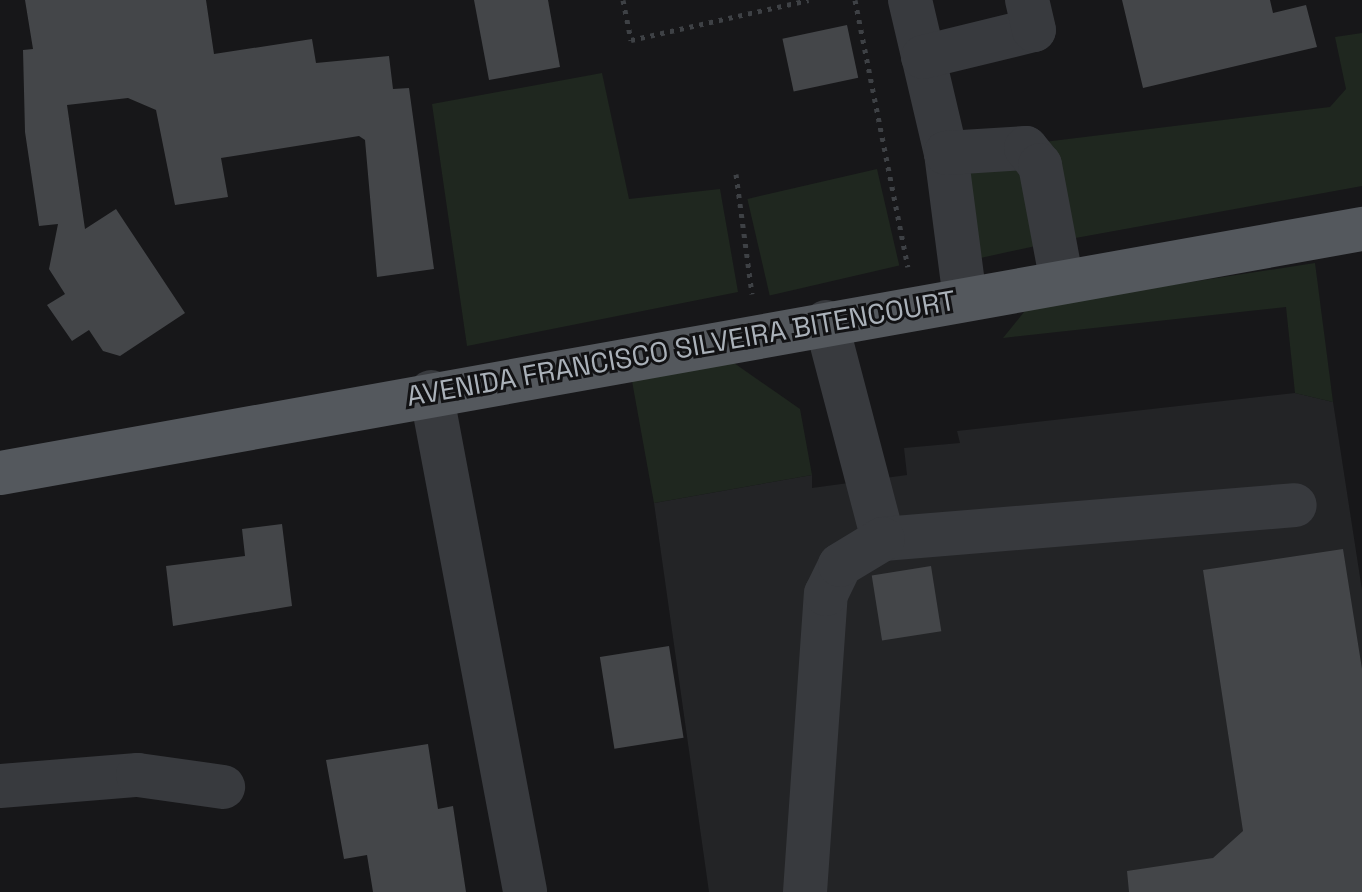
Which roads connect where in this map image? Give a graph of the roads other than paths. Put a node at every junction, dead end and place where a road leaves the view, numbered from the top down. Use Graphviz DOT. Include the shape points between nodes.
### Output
graph roads {
  1 [pos="910,0"];
  2 [pos="1027,0"];
  3 [pos="923,57"];
  4 [pos="946,153"];
  5 [pos="1362,229"];
  6 [pos="1062,282"];
  7 [pos="965,299"];
  8 [pos="826,322"];
  9 [pos="431,392"];
  10 [pos="0,473"];
  11 [pos="1295,505"];
  12 [pos="883,539"];
  13 [pos="0,786"];
  14 [pos="223,787"];
  15 [pos="525,891"];
  16 [pos="805,892"];
  1 -- 3 [label="street"];
  2 -- 3 [label="street" via="1034,30"];
  3 -- 4 [label="street"];
  4 -- 6 [label="street" via="1026,148 1040,165"];
  4 -- 7 [label="street"];
  5 -- 6 [label="main road, AVENIDA FRANCISCO SILVEIRA BITENCOURT"];
  6 -- 7 [label="main road, AVENIDA FRANCISCO SILVEIRA BITENCOURT"];
  7 -- 8 [label="main road, AVENIDA FRANCISCO SILVEIRA BITENCOURT"];
  8 -- 9 [label="main road, AVENIDA FRANCISCO SILVEIRA BITENCOURT"];
  8 -- 12 [label="street"];
  9 -- 10 [label="main road, AVENIDA FRANCISCO SILVEIRA BITENCOURT"];
  9 -- 15 [label="street"];
  11 -- 12 [label="street"];
  12 -- 16 [label="street" via="840,565 826,594"];
  13 -- 14 [label="street" via="138,775"];
}
